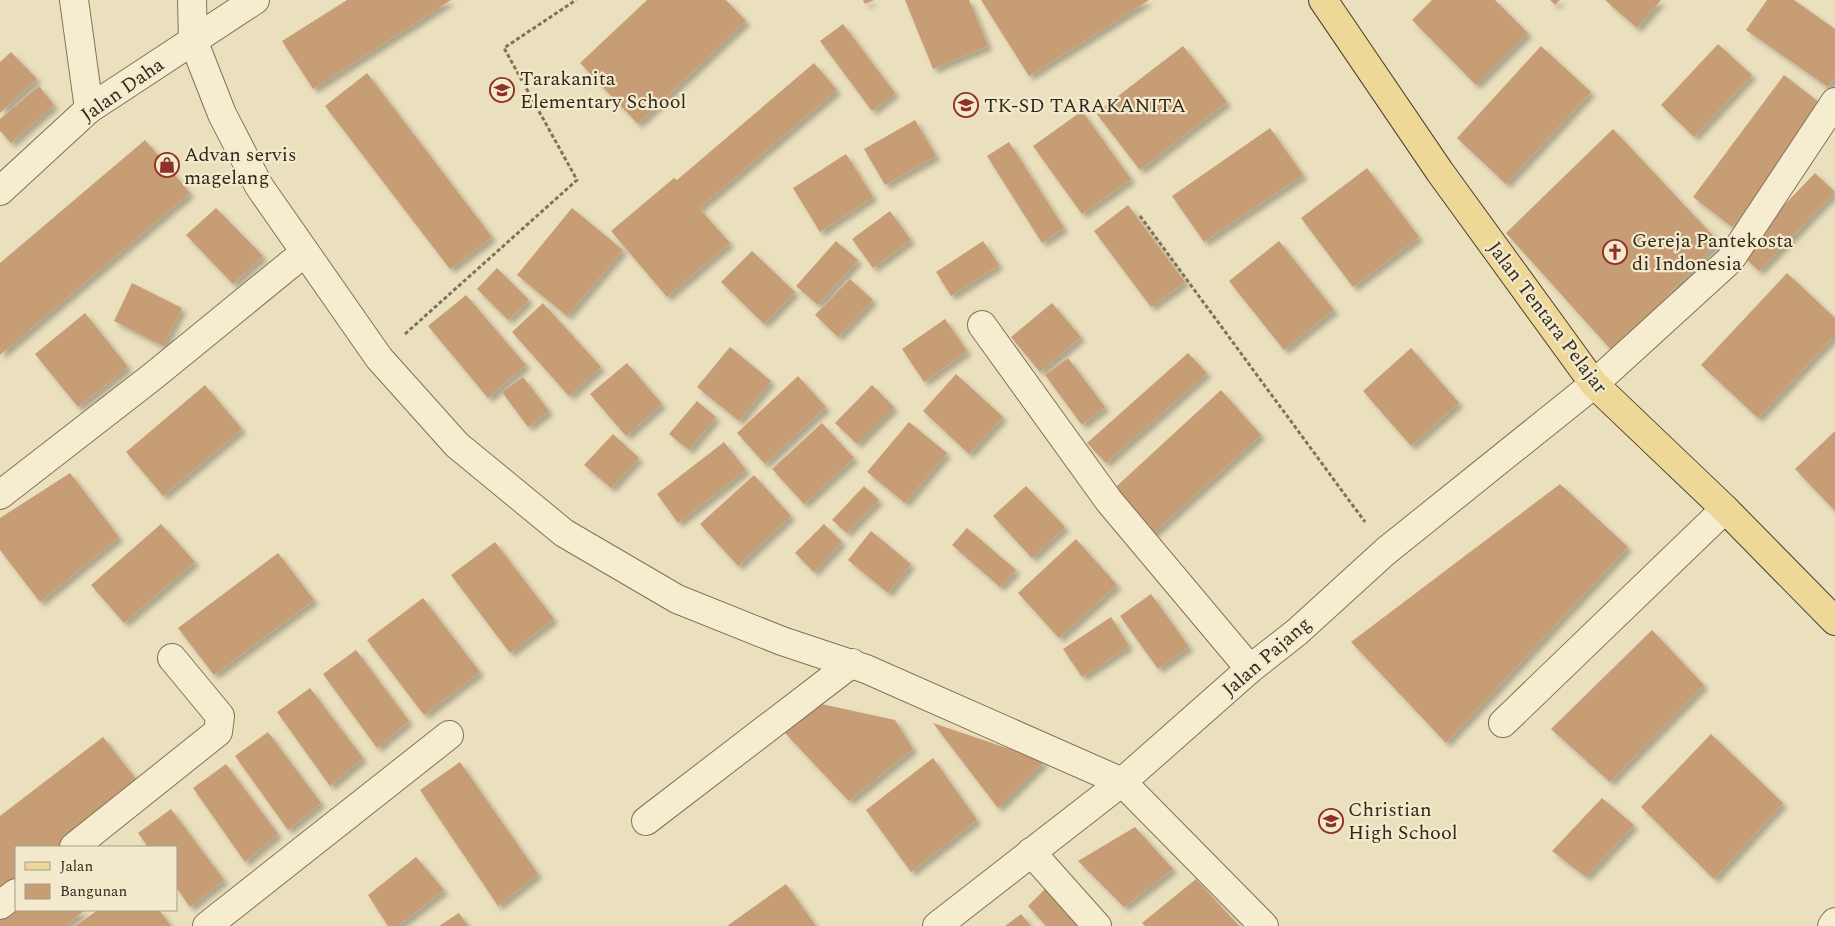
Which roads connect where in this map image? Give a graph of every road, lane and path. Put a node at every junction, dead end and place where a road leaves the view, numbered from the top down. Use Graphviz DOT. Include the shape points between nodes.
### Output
graph roads {
  1 [pos="74,0"];
  2 [pos="192,0"];
  3 [pos="255,0"];
  4 [pos="576,0"];
  5 [pos="1323,0"];
  6 [pos="193,40"];
  7 [pos="1835,102"];
  8 [pos="89,109"];
  9 [pos="0,191"];
  10 [pos="1140,216"];
  11 [pos="304,253"];
  12 [pos="982,325"];
  13 [pos="379,358"];
  14 [pos="1594,384"];
  15 [pos="0,495"];
  16 [pos="1725,509"];
  17 [pos="1386,551"];
  18 [pos="1835,621"];
  19 [pos="172,658"];
  20 [pos="852,664"];
  21 [pos="1250,669"];
  22 [pos="1503,723"];
  23 [pos="449,735"];
  24 [pos="1122,782"];
  25 [pos="646,822"];
  26 [pos="75,846"];
  27 [pos="1031,852"];
  28 [pos="15,893"];
  29 [pos="0,905"];
  30 [pos="1835,922"];
  31 [pos="207,926"];
  32 [pos="937,926"];
  33 [pos="1097,926"];
  34 [pos="1264,926"];
  35 [pos="1832,926"];
  1 -- 8 [label="street"];
  2 -- 6 [label="street"];
  3 -- 6 [label="street, Jalan Daha"];
  4 -- 13 [label="path" via="504,48 578,180"];
  5 -- 14 [label="main road, Jalan Tentara Pelajar" via="1440,172"];
  6 -- 8 [label="street, Jalan Daha"];
  6 -- 11 [label="street" via="222,114 254,178"];
  7 -- 14 [label="street, Jalan Pajang" via="1730,260"];
  8 -- 9 [label="street, Jalan Daha"];
  10 -- 17 [label="path"];
  11 -- 13 [label="street"];
  11 -- 15 [label="street"];
  12 -- 21 [label="street" via="1108,501"];
  13 -- 20 [label="street" via="457,445 564,533 677,599"];
  14 -- 16 [label="main road, Jalan Tentara Pelajar"];
  14 -- 17 [label="street, Jalan Pajang"];
  16 -- 18 [label="main road, Jalan Tentara Pelajar"];
  16 -- 22 [label="street"];
  17 -- 21 [label="street, Jalan Pajang" via="1297,632"];
  19 -- 26 [label="street" via="220,716 218,732"];
  20 -- 24 [label="street"];
  20 -- 25 [label="street"];
  21 -- 24 [label="street, Jalan Pajang"];
  23 -- 31 [label="street"];
  24 -- 27 [label="street, Jalan Pajang"];
  24 -- 34 [label="street"];
  27 -- 32 [label="street, Jalan Pajang"];
  27 -- 33 [label="street"];
  28 -- 29 [label="street"];
  30 -- 35 [label="street"];
}
